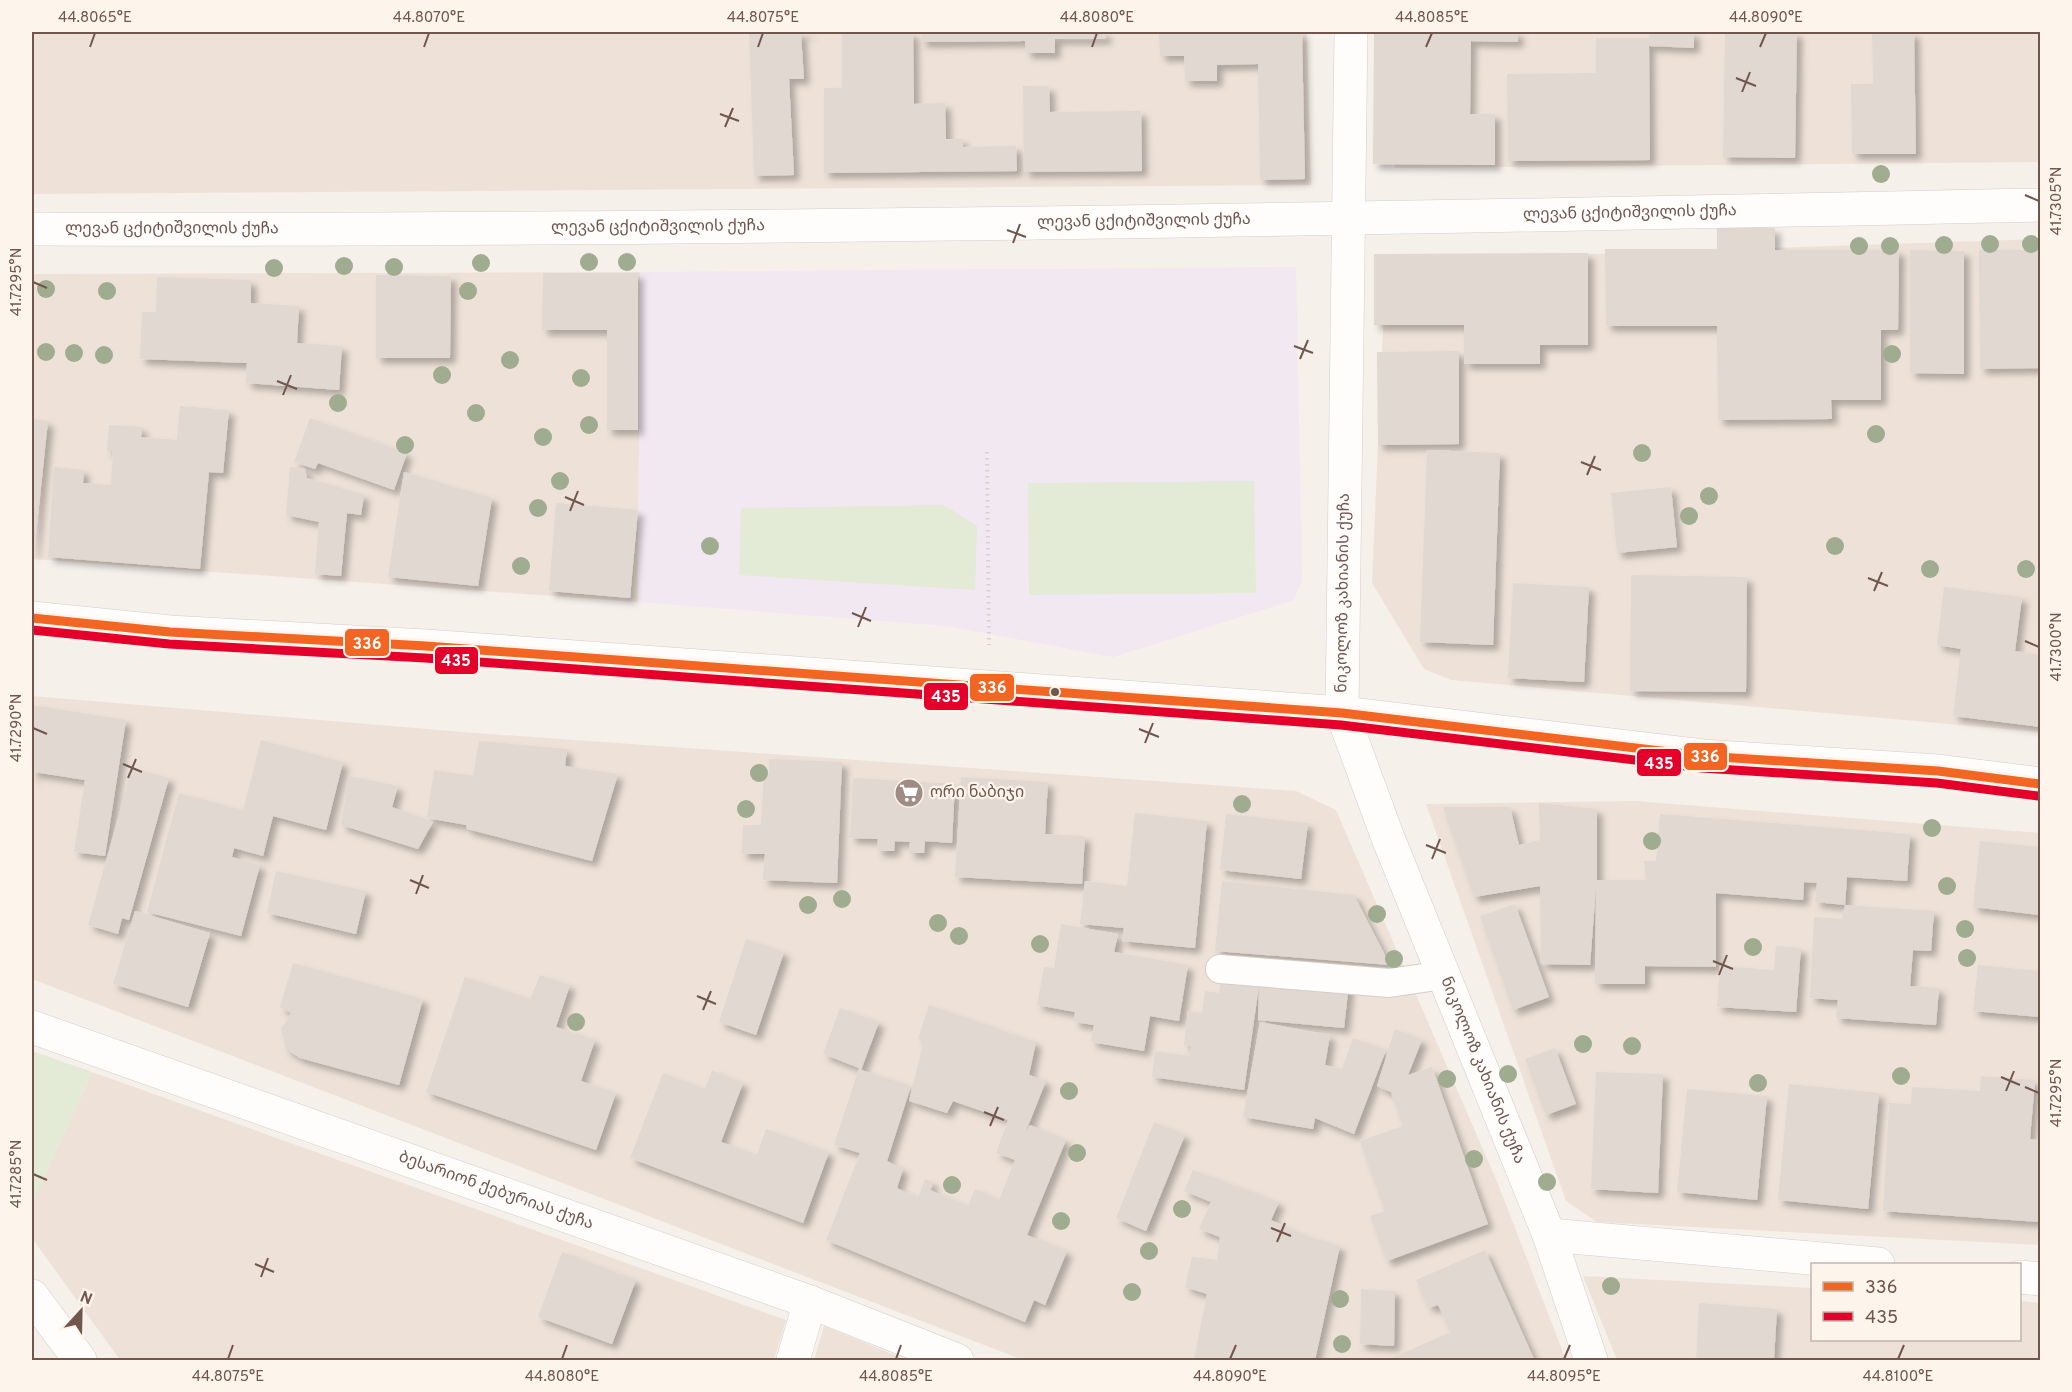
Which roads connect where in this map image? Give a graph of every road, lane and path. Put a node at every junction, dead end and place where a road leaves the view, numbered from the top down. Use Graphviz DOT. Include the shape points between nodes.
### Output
graph roads {
  1 [pos="1351,32"];
  2 [pos="2040,205"];
  3 [pos="1348,219"];
  4 [pos="32,229"];
  5 [pos="987,452"];
  6 [pos="32,618"];
  7 [pos="988,645"];
  8 [pos="1342,713"];
  9 [pos="2040,784"];
  10 [pos="1220,969"];
  11 [pos="1444,975"];
  12 [pos="32,1027"];
  13 [pos="1549,1235"];
  14 [pos="1867,1263"];
  15 [pos="2021,1277"];
  16 [pos="2040,1279"];
  17 [pos="32,1296"];
  18 [pos="810,1302"];
  19 [pos="80,1360"];
  20 [pos="793,1360"];
  21 [pos="957,1360"];
  22 [pos="1591,1360"];
  1 -- 3 [label="street, ნიკოლოზ კახიანის ქუჩა"];
  2 -- 3 [label="street, ლევან ცქიტიშვილის ქუჩა"];
  3 -- 4 [label="street, ლევან ცქიტიშვილის ქუჩა" via="706,228"];
  3 -- 8 [label="street, ნიკოლოზ კახიანის ქუჩა"];
  5 -- 7 [label="path"];
  6 -- 8 [label="street" via="170,632 438,647"];
  8 -- 9 [label="street" via="1703,756 1938,771"];
  8 -- 11 [label="street, ნიკოლოზ კახიანის ქუჩა"];
  10 -- 11 [label="lane" via="1389,983"];
  11 -- 13 [label="street, ნიკოლოზ კახიანის ქუჩა"];
  12 -- 18 [label="street, ბესარიონ ქებურიას ქუჩა"];
  13 -- 14 [label="street"];
  13 -- 22 [label="street, ნიკოლოზ კახიანის ქუჩა"];
  15 -- 16 [label="street"];
  17 -- 19 [label="street"];
  18 -- 20 [label="street"];
  18 -- 21 [label="street, ბესარიონ ქებურიას ქუჩა"];
}
